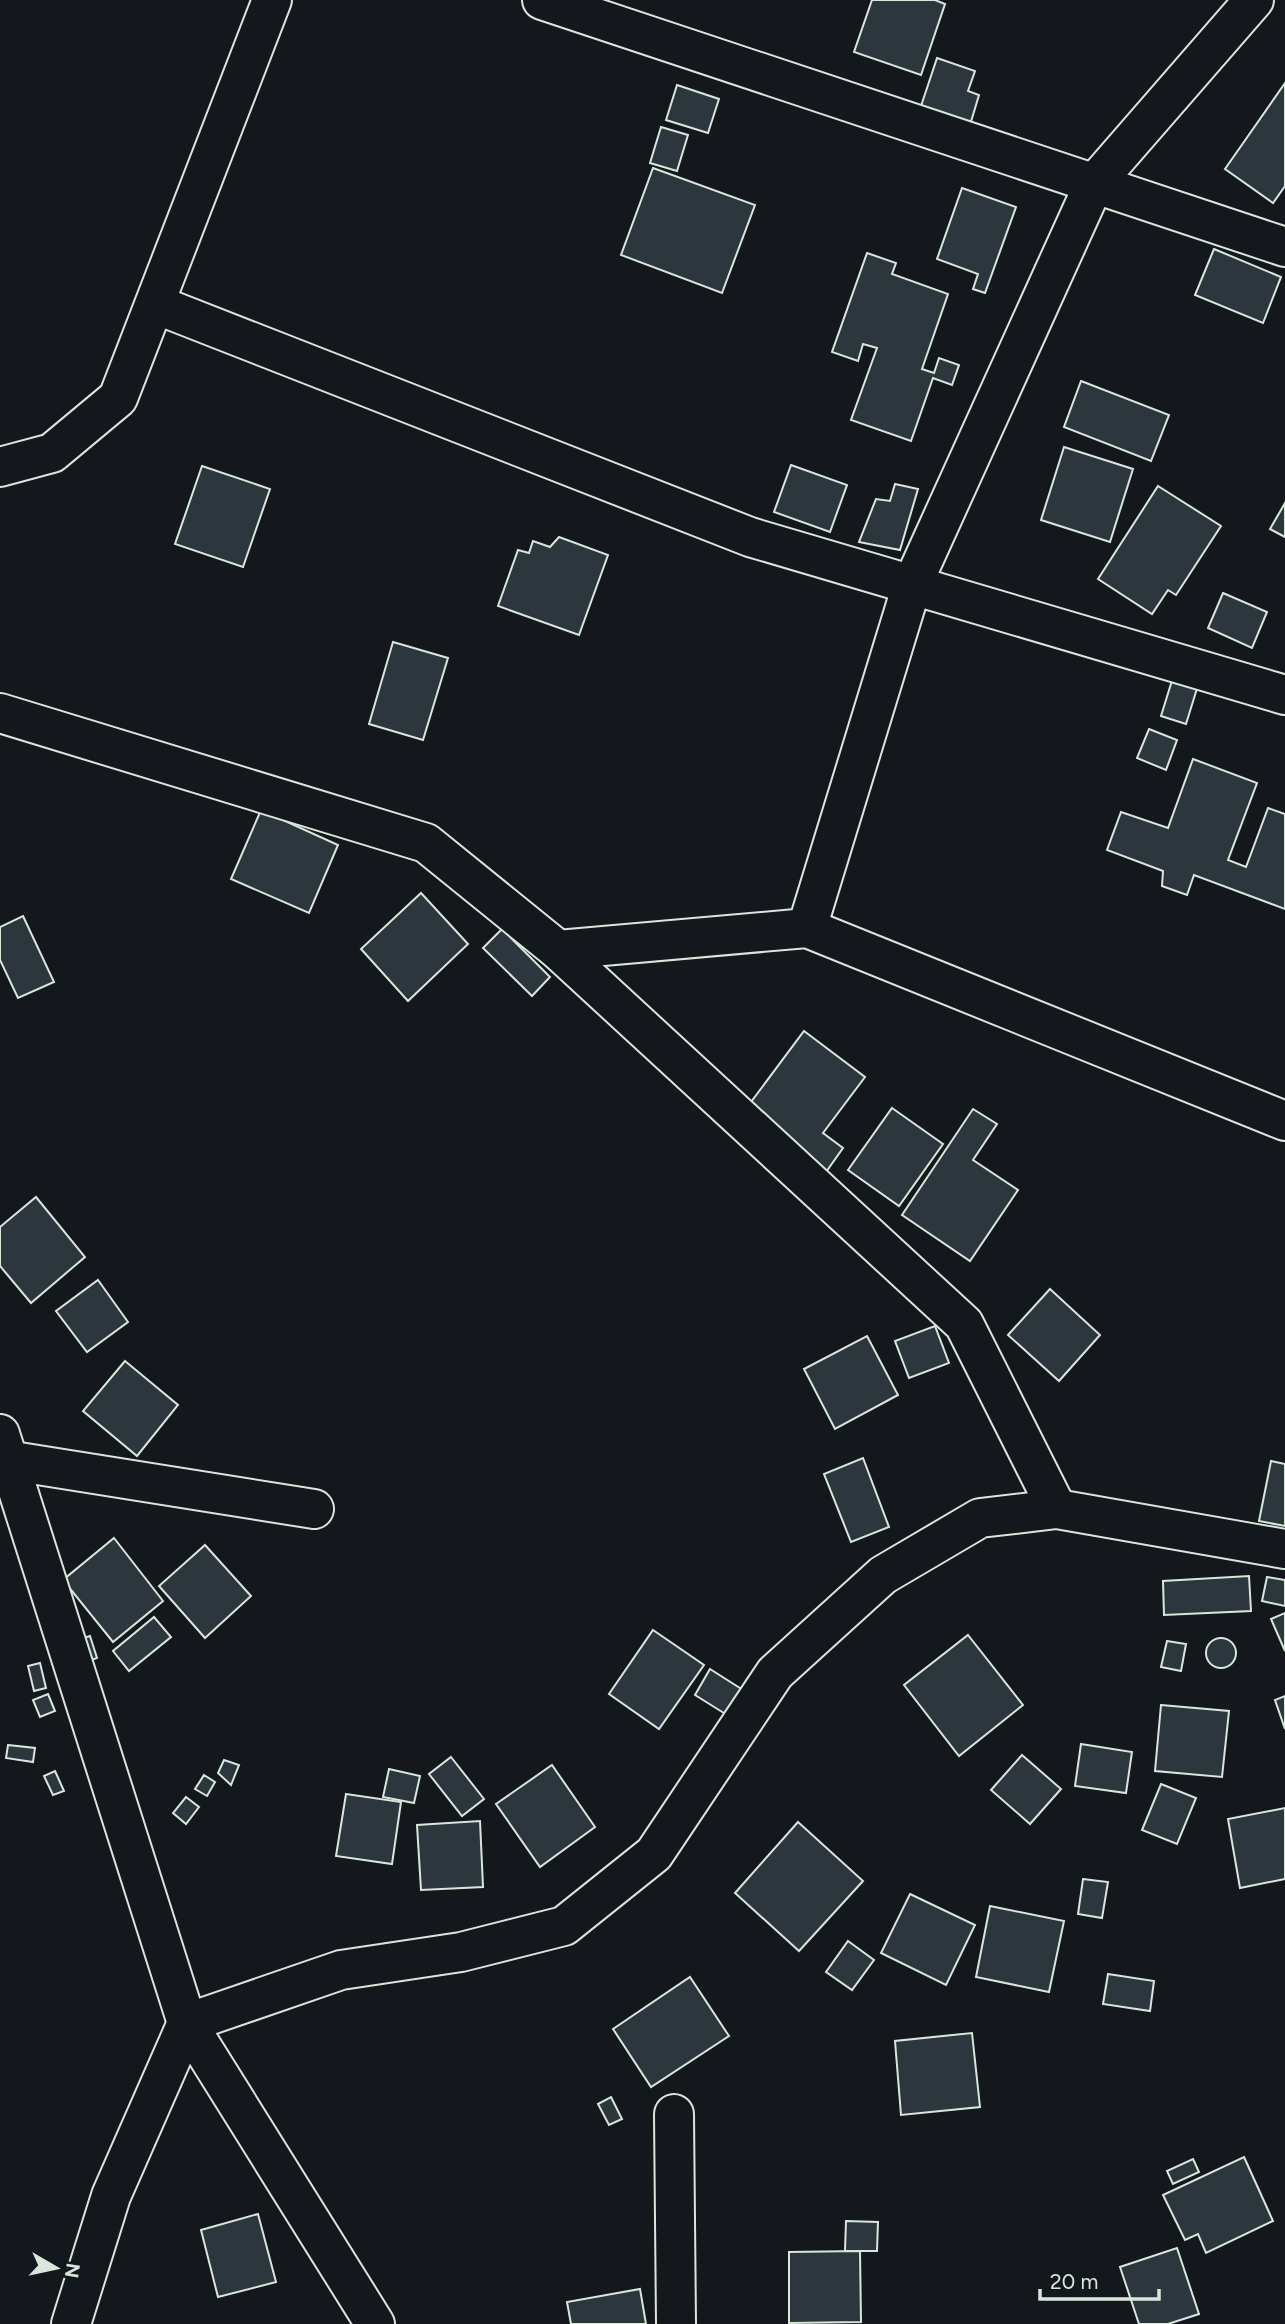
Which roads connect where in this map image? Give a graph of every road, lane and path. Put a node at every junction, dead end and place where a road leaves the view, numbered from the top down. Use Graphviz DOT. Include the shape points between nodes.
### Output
graph roads {
  1 [pos="272,0"];
  2 [pos="542,0"];
  3 [pos="1254,0"];
  4 [pos="1094,184"];
  5 [pos="1285,247"];
  6 [pos="155,304"];
  7 [pos="0,467"];
  8 [pos="912,585"];
  9 [pos="1285,695"];
  10 [pos="0,713"];
  11 [pos="807,928"];
  12 [pos="558,950"];
  13 [pos="1285,1121"];
  14 [pos="3,1451"];
  15 [pos="314,1509"];
  16 [pos="1057,1509"];
  17 [pos="1285,1549"];
  18 [pos="187,2023"];
  19 [pos="674,2114"];
  20 [pos="71,2324"];
  21 [pos="375,2324"];
  22 [pos="676,2324"];
  1 -- 6 [label="street"];
  2 -- 4 [label="street"];
  3 -- 4 [label="street"];
  4 -- 5 [label="street"];
  4 -- 8 [label="street"];
  6 -- 7 [label="street" via="118,398 52,453"];
  6 -- 8 [label="street" via="750,537"];
  8 -- 9 [label="street"];
  8 -- 11 [label="street"];
  10 -- 12 [label="street" via="426,843"];
  11 -- 12 [label="street"];
  11 -- 13 [label="street"];
  12 -- 16 [label="street" via="964,1324"];
  14 -- 15 [label="street"];
  14 -- 18 [label="street"];
  16 -- 17 [label="street"];
  16 -- 18 [label="street" via="980,1518 883,1575 775,1673 654,1854 564,1926 461,1952 341,1970"];
  18 -- 20 [label="street" via="111,2196"];
  18 -- 21 [label="street"];
  19 -- 22 [label="street"];
}
